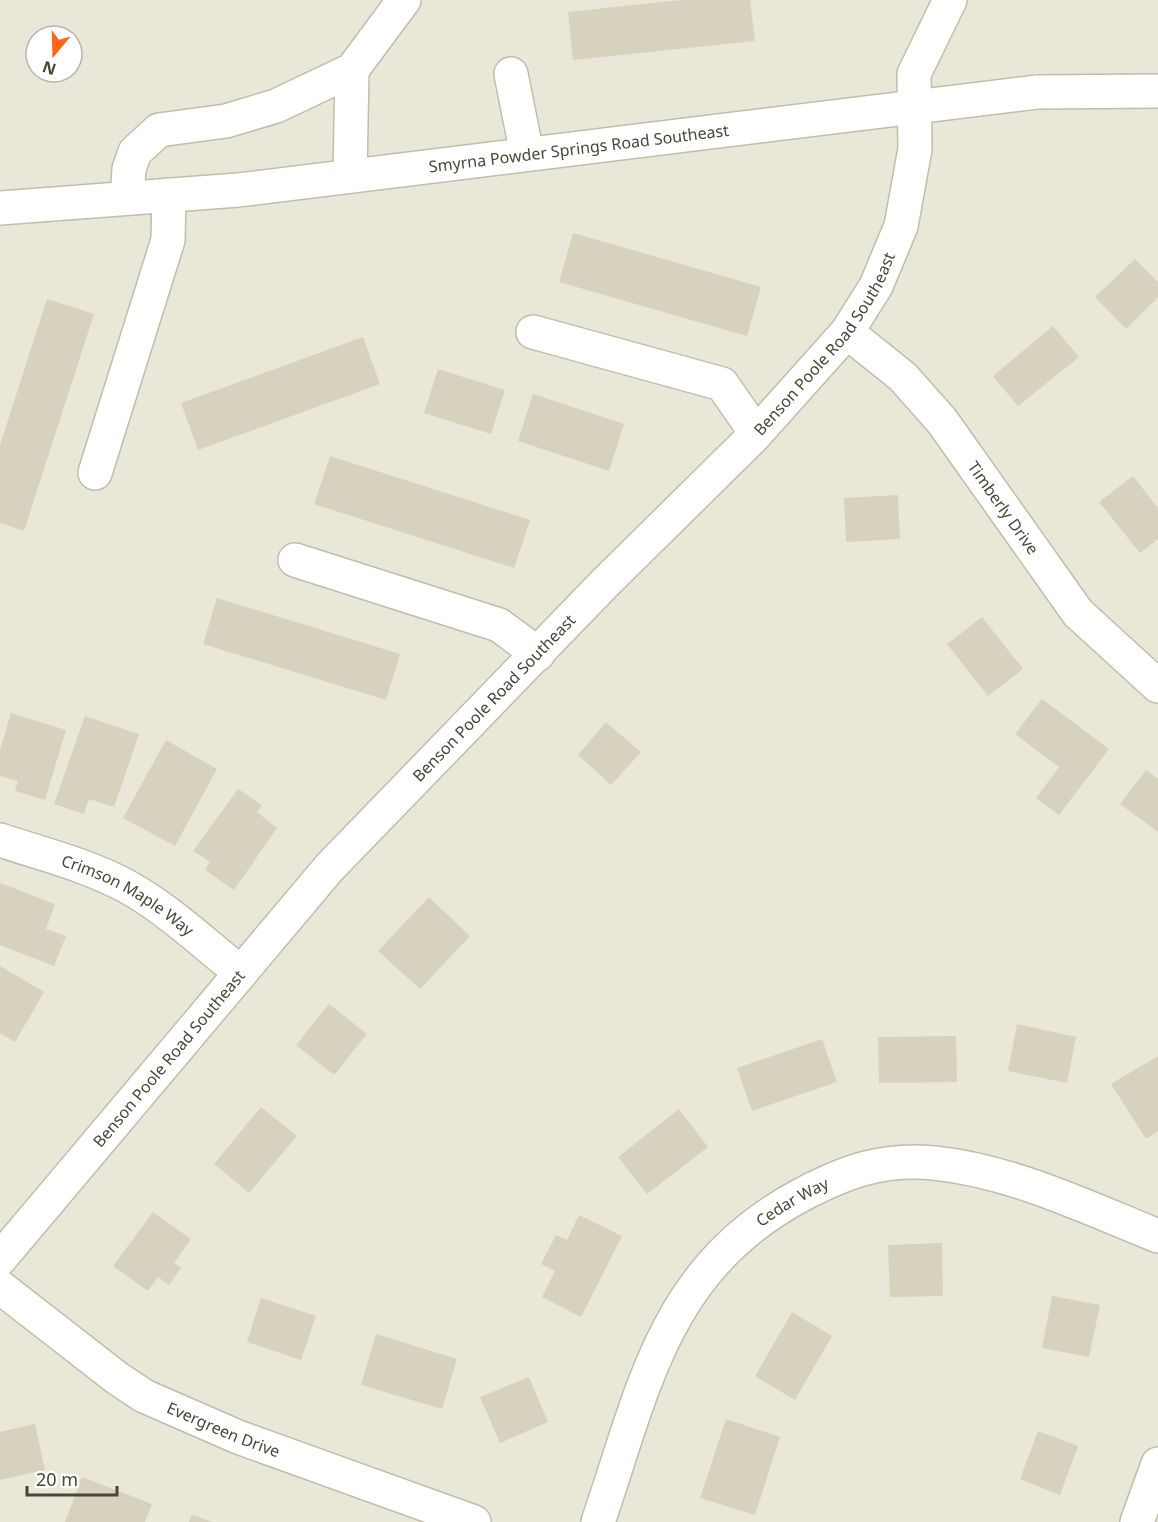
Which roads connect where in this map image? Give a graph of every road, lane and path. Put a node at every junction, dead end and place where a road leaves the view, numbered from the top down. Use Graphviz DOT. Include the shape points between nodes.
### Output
graph roads {
  1 [pos="404,0"];
  2 [pos="950,0"];
  3 [pos="351,70"];
  4 [pos="511,74"];
  5 [pos="1158,91"];
  6 [pos="913,108"];
  7 [pos="527,154"];
  8 [pos="350,176"];
  9 [pos="170,195"];
  10 [pos="128,198"];
  11 [pos="0,208"];
  12 [pos="533,332"];
  13 [pos="847,332"];
  14 [pos="756,433"];
  15 [pos="95,473"];
  16 [pos="295,560"];
  17 [pos="538,654"];
  18 [pos="1158,686"];
  19 [pos="0,840"];
  20 [pos="240,972"];
  21 [pos="1158,1236"];
  22 [pos="0,1259"];
  23 [pos="0,1287"];
  24 [pos="1158,1464"];
  25 [pos="474,1522"];
  26 [pos="598,1522"];
  27 [pos="1137,1522"];
  1 -- 3 [label="street"];
  2 -- 6 [label="street, Benson Poole Road Southeast" via="914,74"];
  3 -- 8 [label="street"];
  3 -- 10 [label="street" via="276,106 226,121 159,130 135,152 129,169"];
  4 -- 7 [label="street"];
  5 -- 6 [label="street, Smyrna Powder Springs Road Southeast" via="1038,92"];
  6 -- 7 [label="street, Smyrna Powder Springs Road Southeast"];
  6 -- 13 [label="street, Benson Poole Road Southeast" via="915,149 901,226 876,286"];
  7 -- 8 [label="street, Smyrna Powder Springs Road Southeast"];
  8 -- 9 [label="street, Smyrna Powder Springs Road Southeast"];
  9 -- 10 [label="street, Smyrna Powder Springs Road Southeast"];
  9 -- 15 [label="street" via="168,240"];
  10 -- 11 [label="street, Smyrna Powder Springs Road Southeast"];
  12 -- 14 [label="street" via="722,384"];
  13 -- 14 [label="street, Benson Poole Road Southeast"];
  13 -- 18 [label="street, Timberly Drive" via="903,377 942,421 1078,613"];
  14 -- 17 [label="street, Benson Poole Road Southeast"];
  16 -- 17 [label="street" via="499,625"];
  17 -- 20 [label="street, Benson Poole Road Southeast" via="329,868"];
  19 -- 20 [label="street, Crimson Maple Way" via="125,886 153,903"];
  20 -- 22 [label="street, Benson Poole Road Southeast"];
  21 -- 26 [label="street, Cedar Way" via="1023,1184 977,1171 933,1163 888,1163 842,1174 760,1221 726,1248 698,1280 672,1318 654,1357"];
  23 -- 25 [label="street, Evergreen Drive" via="144,1396 238,1437"];
  24 -- 27 [label="street"];
}
